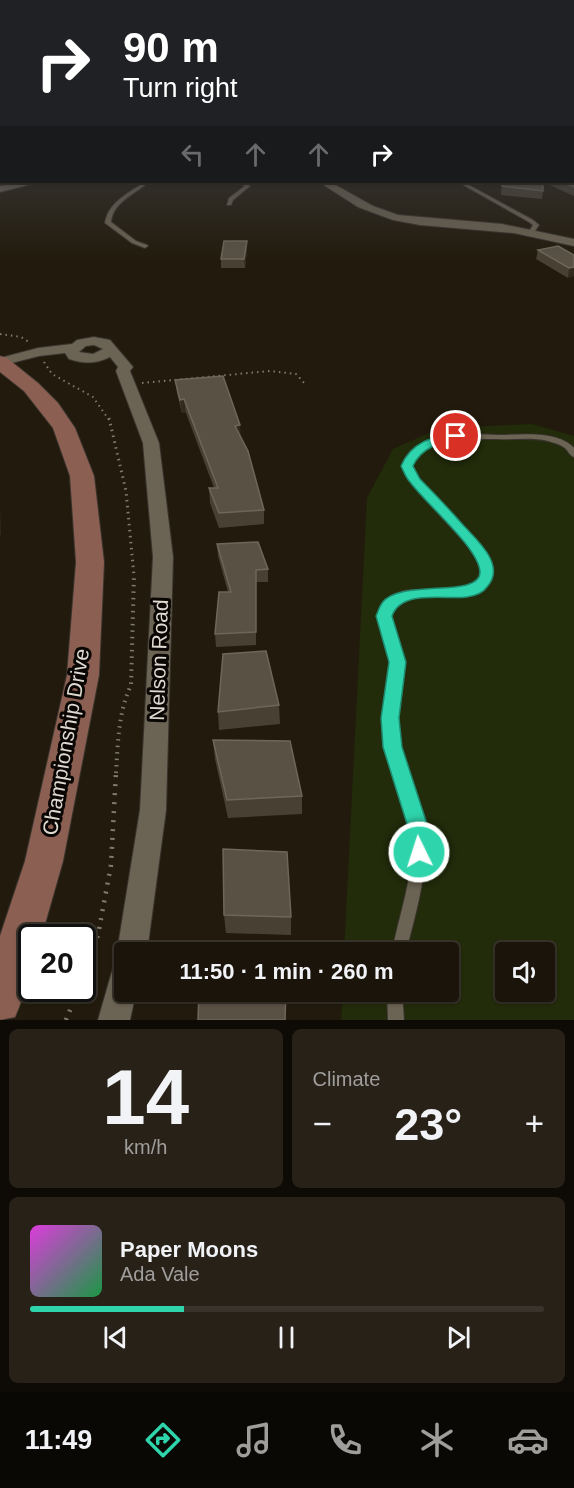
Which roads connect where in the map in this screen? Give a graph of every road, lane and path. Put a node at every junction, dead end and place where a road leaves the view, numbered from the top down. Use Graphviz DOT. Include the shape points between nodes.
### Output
graph roads {
  1 [pos="30,183"];
  2 [pos="146,183"];
  3 [pos="241,183"];
  4 [pos="326,183"];
  5 [pos="462,183"];
  6 [pos="0,189"];
  7 [pos="229,204"];
  8 [pos="531,233"];
  9 [pos="574,243"];
  10 [pos="145,246"];
  11 [pos="0,334"];
  12 [pos="34,347"];
  13 [pos="73,348"];
  14 [pos="110,350"];
  15 [pos="42,358"];
  16 [pos="95,358"];
  17 [pos="0,362"];
  18 [pos="126,378"];
  19 [pos="306,385"];
  20 [pos="574,455"];
  21 [pos="96,941"];
  22 [pos="133,942"];
  23 [pos="401,942"];
  24 [pos="0,1002"];
  25 [pos="73,1002"];
  26 [pos="118,1002"];
  27 [pos="395,1002"];
  28 [pos="66,1020"];
  29 [pos="114,1020"];
  30 [pos="396,1020"];
  1 -- 6 [label="street"];
  2 -- 10 [label="lane" via="114,205 108,216 108,223 124,236"];
  3 -- 7 [label="lane" via="248,186"];
  4 -- 8 [label="street" via="387,215"];
  5 -- 8 [label="lane" via="531,221 536,225"];
  8 -- 9 [label="street"];
  11 -- 12 [label="path" via="21,337"];
  13 -- 14 [label="street" via="100,341 109,345"];
  13 -- 16 [label="street" via="72,353 78,358"];
  13 -- 17 [label="street"];
  14 -- 16 [label="street"];
  14 -- 18 [label="street, Nelson Road" via="126,367"];
  15 -- 21 [label="path" via="52,374 85,391 108,416 126,491 135,587 131,685 119,728 111,865"];
  16 -- 18 [label="street"];
  17 -- 24 [label="street, Championship Drive" via="31,387 64,428 82,476 90,562 83,675 44,861"];
  18 -- 19 [label="path" via="270,371 296,374"];
  18 -- 22 [label="street, Nelson Road" via="151,443 163,556 153,810"];
  20 -- 23 [label="lane" via="568,446 552,439 456,436 428,444 408,462 415,481 478,550 487,574 483,583 468,592 400,597 388,605 384,616 398,662 390,718 392,747 417,824 419,852"];
  25 -- 28 [label="path"];
  26 -- 29 [label="street"];
  27 -- 30 [label="lane"];
}
